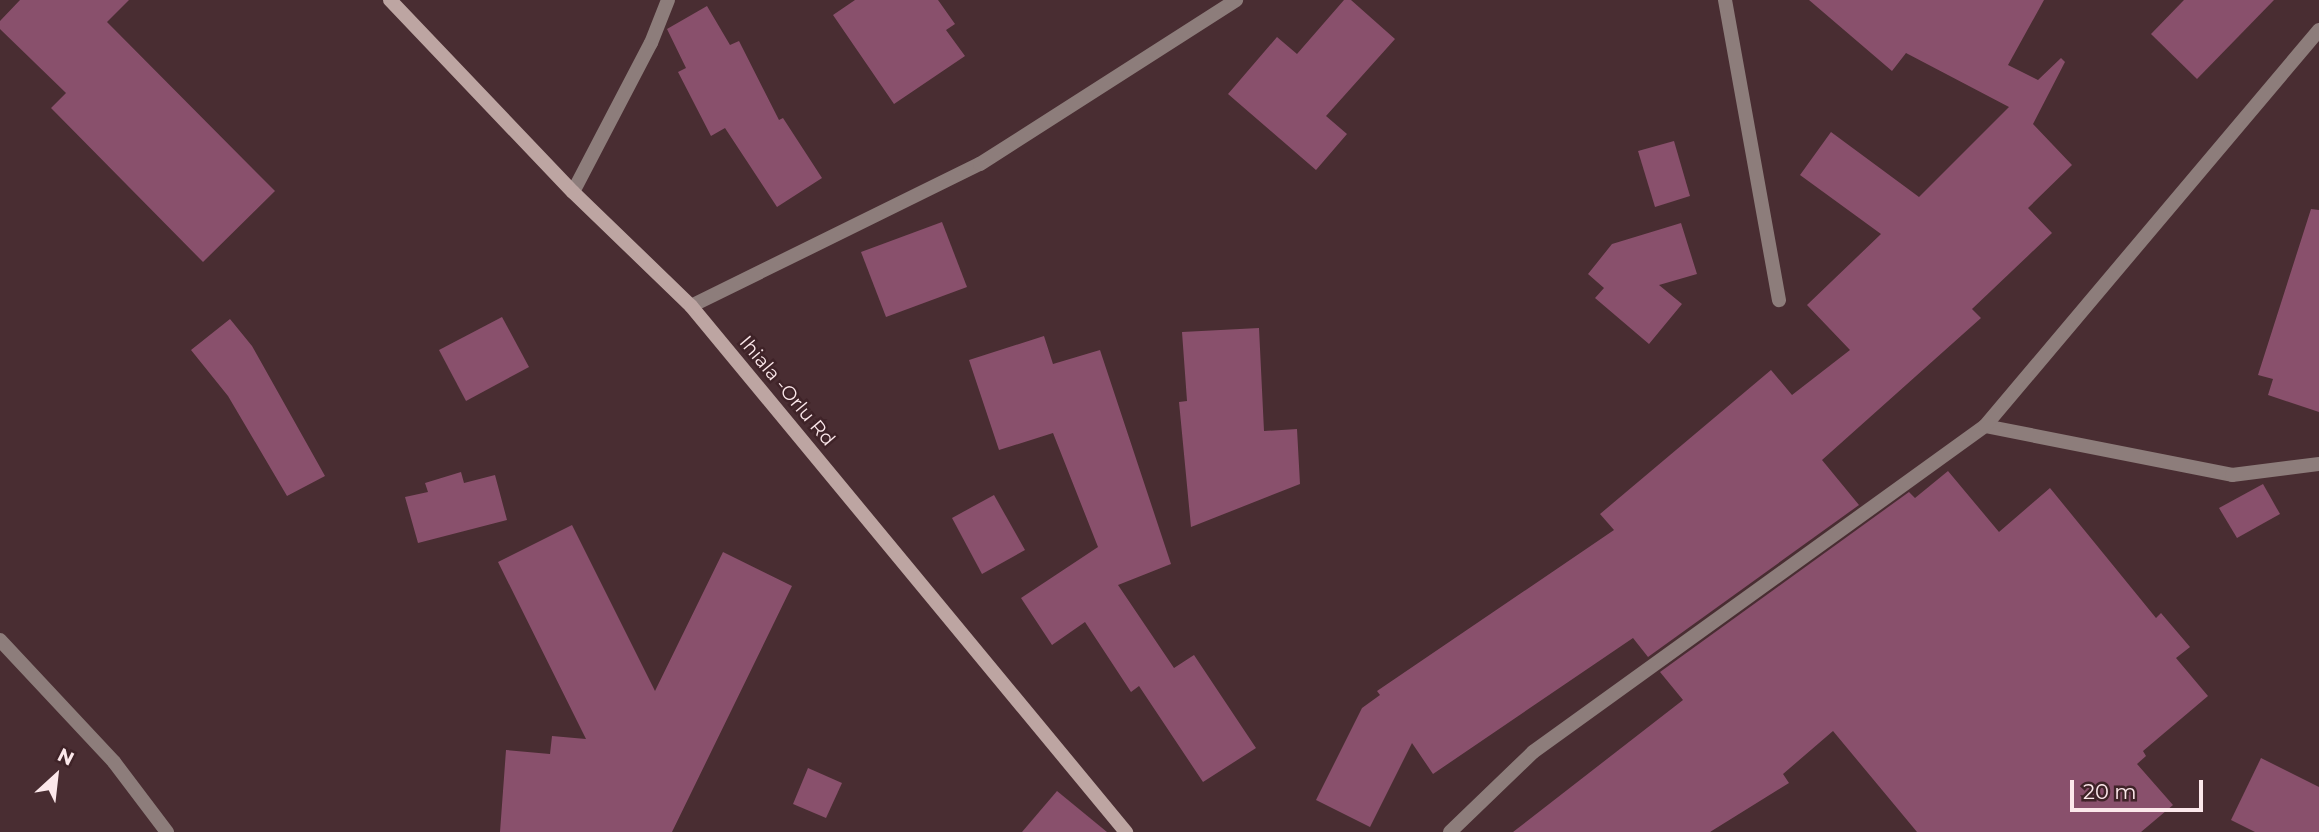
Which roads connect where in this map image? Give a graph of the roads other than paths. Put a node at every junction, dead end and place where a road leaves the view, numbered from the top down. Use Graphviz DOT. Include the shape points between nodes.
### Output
graph roads {
  1 [pos="390,0"];
  2 [pos="667,0"];
  3 [pos="1236,0"];
  4 [pos="1725,0"];
  5 [pos="2319,30"];
  6 [pos="573,192"];
  7 [pos="1779,300"];
  8 [pos="691,306"];
  9 [pos="1985,426"];
  10 [pos="2319,464"];
  11 [pos="0,640"];
  12 [pos="167,832"];
  13 [pos="1126,832"];
  14 [pos="1450,832"];
  1 -- 6 [label="main road, Ihiala -Orlu Rd"];
  2 -- 6 [label="street" via="651,43"];
  3 -- 8 [label="street" via="980,164"];
  4 -- 7 [label="street"];
  5 -- 9 [label="street"];
  6 -- 8 [label="main road, Ihiala -Orlu Rd"];
  8 -- 13 [label="main road, Ihiala -Orlu Rd"];
  9 -- 10 [label="street" via="2232,475"];
  9 -- 14 [label="street" via="1533,752"];
  11 -- 12 [label="street" via="114,762"];
}
